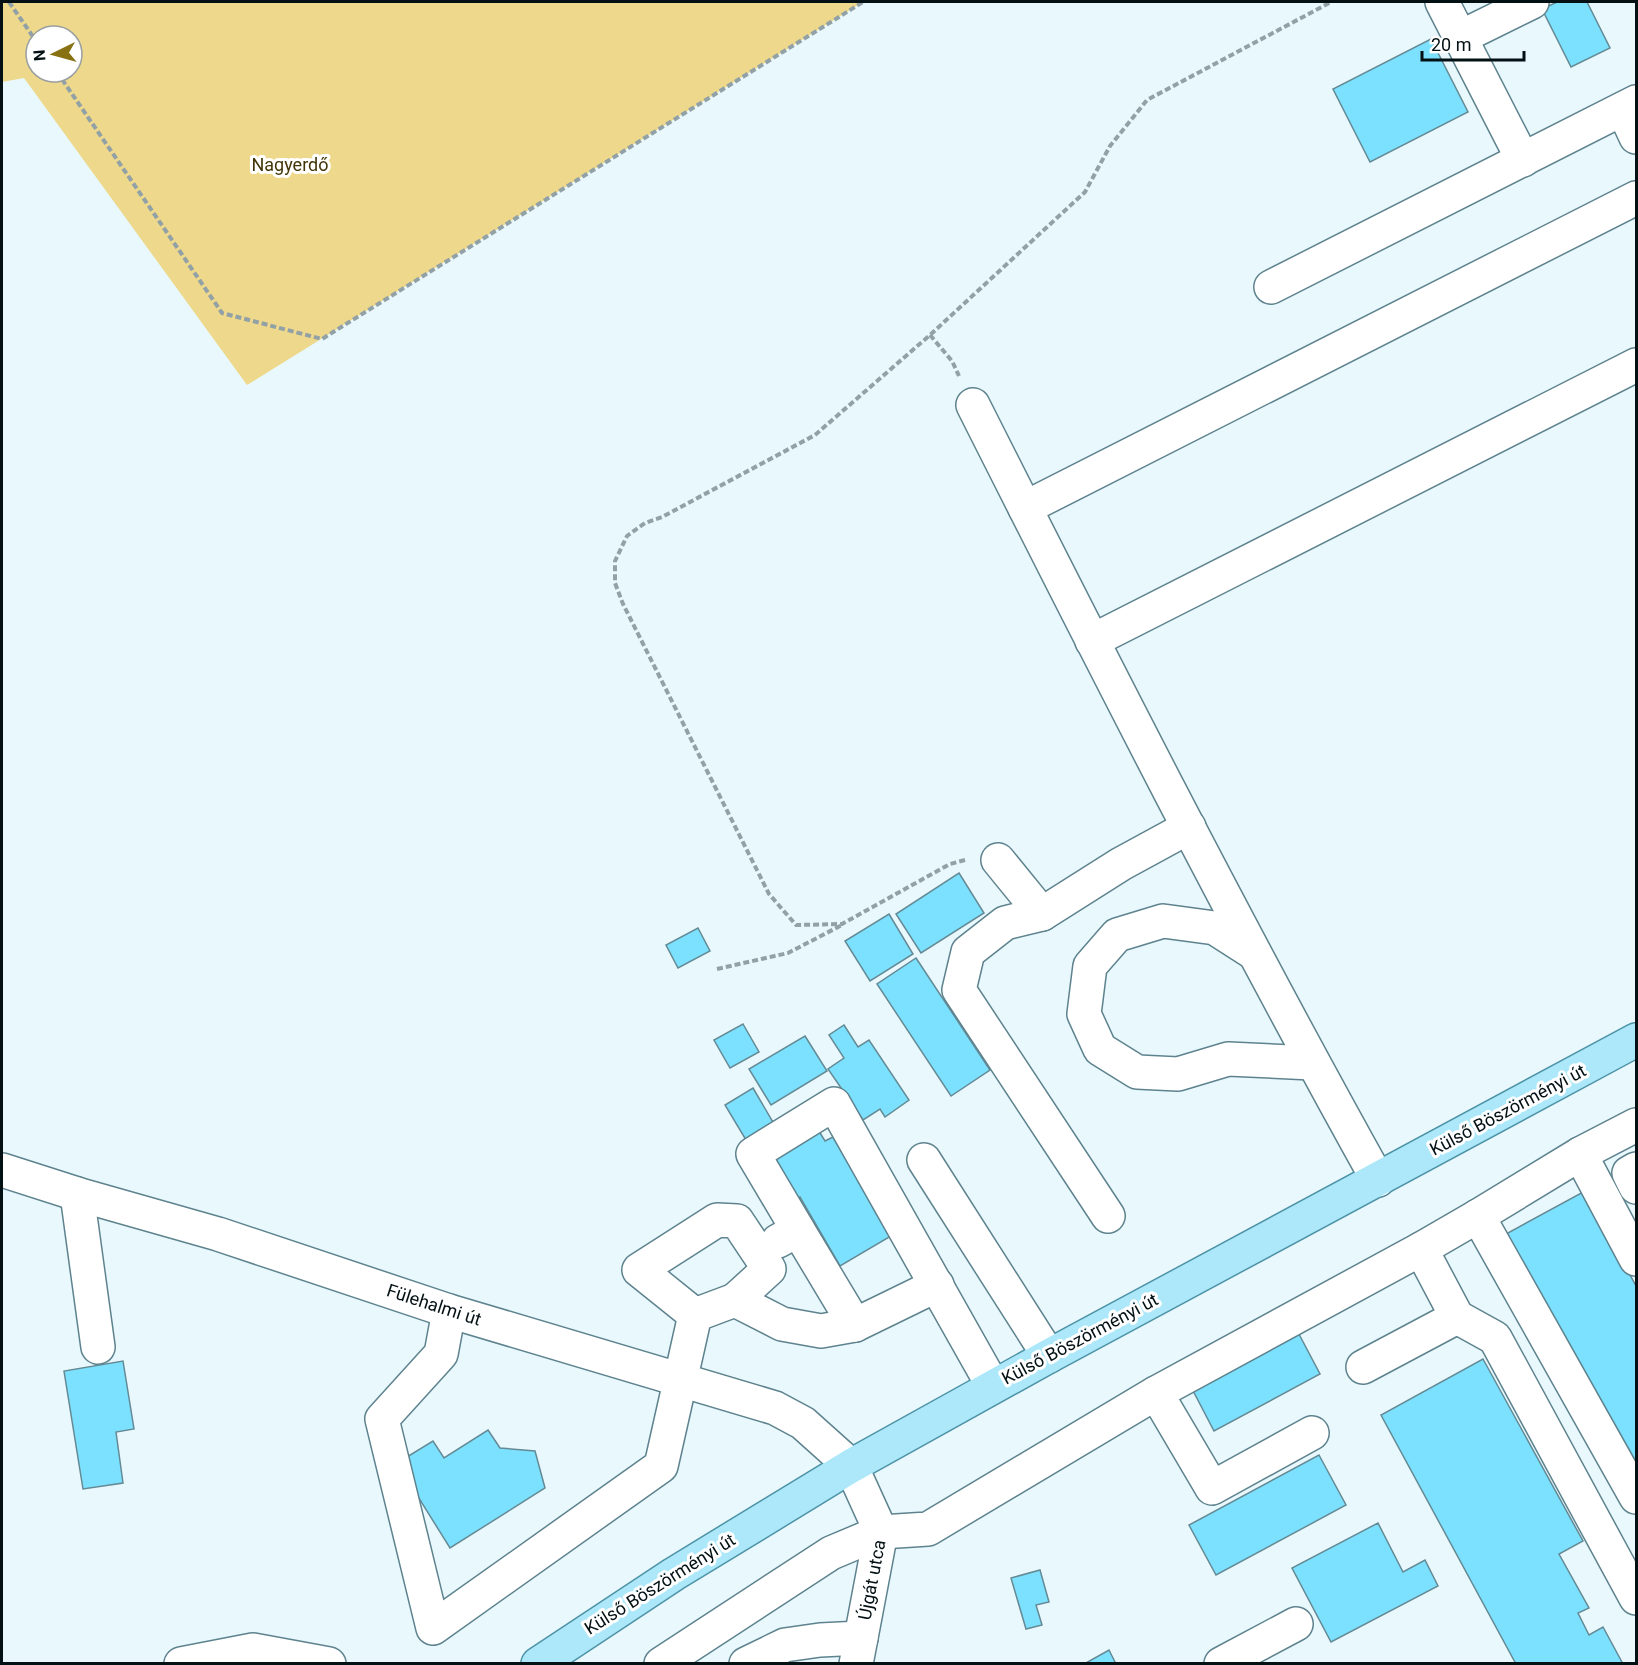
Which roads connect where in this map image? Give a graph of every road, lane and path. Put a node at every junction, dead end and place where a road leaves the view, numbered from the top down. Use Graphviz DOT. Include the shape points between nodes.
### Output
graph roads {
  1 [pos="9,2"];
  2 [pos="864,2"];
  3 [pos="1331,2"];
  4 [pos="1442,2"];
  5 [pos="1532,2"];
  6 [pos="24,24"];
  7 [pos="1461,37"];
  8 [pos="65,84"];
  9 [pos="1632,116"];
  10 [pos="1523,160"];
  11 [pos="1636,198"];
  12 [pos="1272,287"];
  13 [pos="930,335"];
  14 [pos="1636,365"];
  15 [pos="973,405"];
  16 [pos="1025,508"];
  17 [pos="1092,641"];
  18 [pos="1189,828"];
  19 [pos="998,860"];
  20 [pos="1042,914"];
  21 [pos="843,924"];
  22 [pos="1255,954"];
  23 [pos="717,969"];
  24 [pos="1636,1040"];
  25 [pos="1312,1063"];
  26 [pos="1636,1125"];
  27 [pos="1580,1154"];
  28 [pos="924,1160"];
  29 [pos="1636,1169"];
  30 [pos="2,1170"];
  31 [pos="1378,1180"];
  32 [pos="1636,1188"];
  33 [pos="77,1194"];
  34 [pos="1108,1216"];
  35 [pos="1478,1216"];
  36 [pos="798,1230"];
  37 [pos="1421,1249"];
  38 [pos="758,1252"];
  39 [pos="1636,1259"];
  40 [pos="937,1286"];
  41 [pos="735,1300"];
  42 [pos="449,1311"];
  43 [pos="695,1315"];
  44 [pos="1457,1317"];
  45 [pos="855,1325"];
  46 [pos="98,1347"];
  47 [pos="1049,1356"];
  48 [pos="1363,1366"];
  49 [pos="681,1381"];
  50 [pos="993,1386"];
  51 [pos="1156,1393"];
  52 [pos="1312,1433"];
  53 [pos="851,1466"];
  54 [pos="1636,1497"];
  55 [pos="881,1532"];
  56 [pos="1636,1598"];
  57 [pos="1296,1624"];
  58 [pos="858,1651"];
  59 [pos="319,1662"];
  60 [pos="181,1664"];
  61 [pos="538,1664"];
  62 [pos="661,1664"];
  63 [pos="746,1664"];
  64 [pos="1221,1664"];
  1 -- 6 [label="path"];
  2 -- 8 [label="path" via="322,339 222,313"];
  3 -- 13 [label="path" via="1148,100 1110,146 1085,192"];
  4 -- 7 [label="street"];
  5 -- 7 [label="street"];
  7 -- 10 [label="street"];
  9 -- 10 [label="street"];
  10 -- 12 [label="street"];
  11 -- 16 [label="street"];
  13 -- 15 [label="path" via="952,361"];
  13 -- 21 [label="path" via="814,435 645,523 627,536 615,561 615,583 623,604 769,894 796,925"];
  14 -- 17 [label="street"];
  15 -- 16 [label="street"];
  16 -- 17 [label="street"];
  17 -- 18 [label="street"];
  18 -- 20 [label="street" via="1121,864"];
  18 -- 22 [label="street"];
  19 -- 20 [label="street"];
  19 -- 21 [label="path" via="976,857 950,864"];
  20 -- 34 [label="street" via="1005,923 968,952 959,990"];
  21 -- 23 [label="path" via="788,953"];
  22 -- 25 [label="street"];
  22 -- 25 [label="street" via="1215,928 1162,921 1117,935 1090,966 1083,1014 1100,1049 1137,1072 1178,1074 1228,1059"];
  24 -- 31 [label="main road, Külső Böszörményi út"];
  25 -- 31 [label="street"];
  26 -- 27 [label="street"];
  27 -- 35 [label="street"];
  27 -- 39 [label="street"];
  28 -- 47 [label="street"];
  29 -- 32 [label="street" via="1629,1173"];
  30 -- 33 [label="street, Fülehalmi út"];
  31 -- 47 [label="main road, Külső Böszörményi út"];
  33 -- 42 [label="street, Fülehalmi út" via="218,1234"];
  33 -- 46 [label="street"];
  35 -- 37 [label="street"];
  35 -- 54 [label="street"];
  36 -- 38 [label="street"];
  36 -- 40 [label="street" via="753,1154 834,1104"];
  36 -- 45 [label="street"];
  37 -- 44 [label="street"];
  37 -- 51 [label="street"];
  38 -- 41 [label="street" via="769,1269"];
  38 -- 43 [label="street" via="737,1221 717,1220 639,1270"];
  40 -- 45 [label="street"];
  40 -- 50 [label="street"];
  41 -- 43 [label="street"];
  41 -- 45 [label="street" via="782,1324 821,1331"];
  42 -- 49 [label="street, Fülehalmi út"];
  42 -- 49 [label="street" via="441,1354 382,1419 433,1628 661,1466"];
  43 -- 49 [label="street"];
  44 -- 48 [label="street"];
  44 -- 56 [label="street" via="1495,1338"];
  47 -- 50 [label="main road, Külső Böszörményi út"];
  49 -- 53 [label="street, Fülehalmi út" via="775,1408 803,1423"];
  50 -- 53 [label="main road, Külső Böszörményi út"];
  51 -- 52 [label="street" via="1212,1488"];
  51 -- 55 [label="street" via="928,1529"];
  53 -- 55 [label="street, Újgát utca"];
  53 -- 61 [label="main road, Külső Böszörményi út" via="674,1574"];
  55 -- 58 [label="street, Újgát utca"];
  55 -- 62 [label="street" via="831,1553"];
  57 -- 64 [label="street"];
  58 -- 63 [label="street" via="820,1640 785,1645"];
  59 -- 60 [label="street" via="253,1650"];
}
